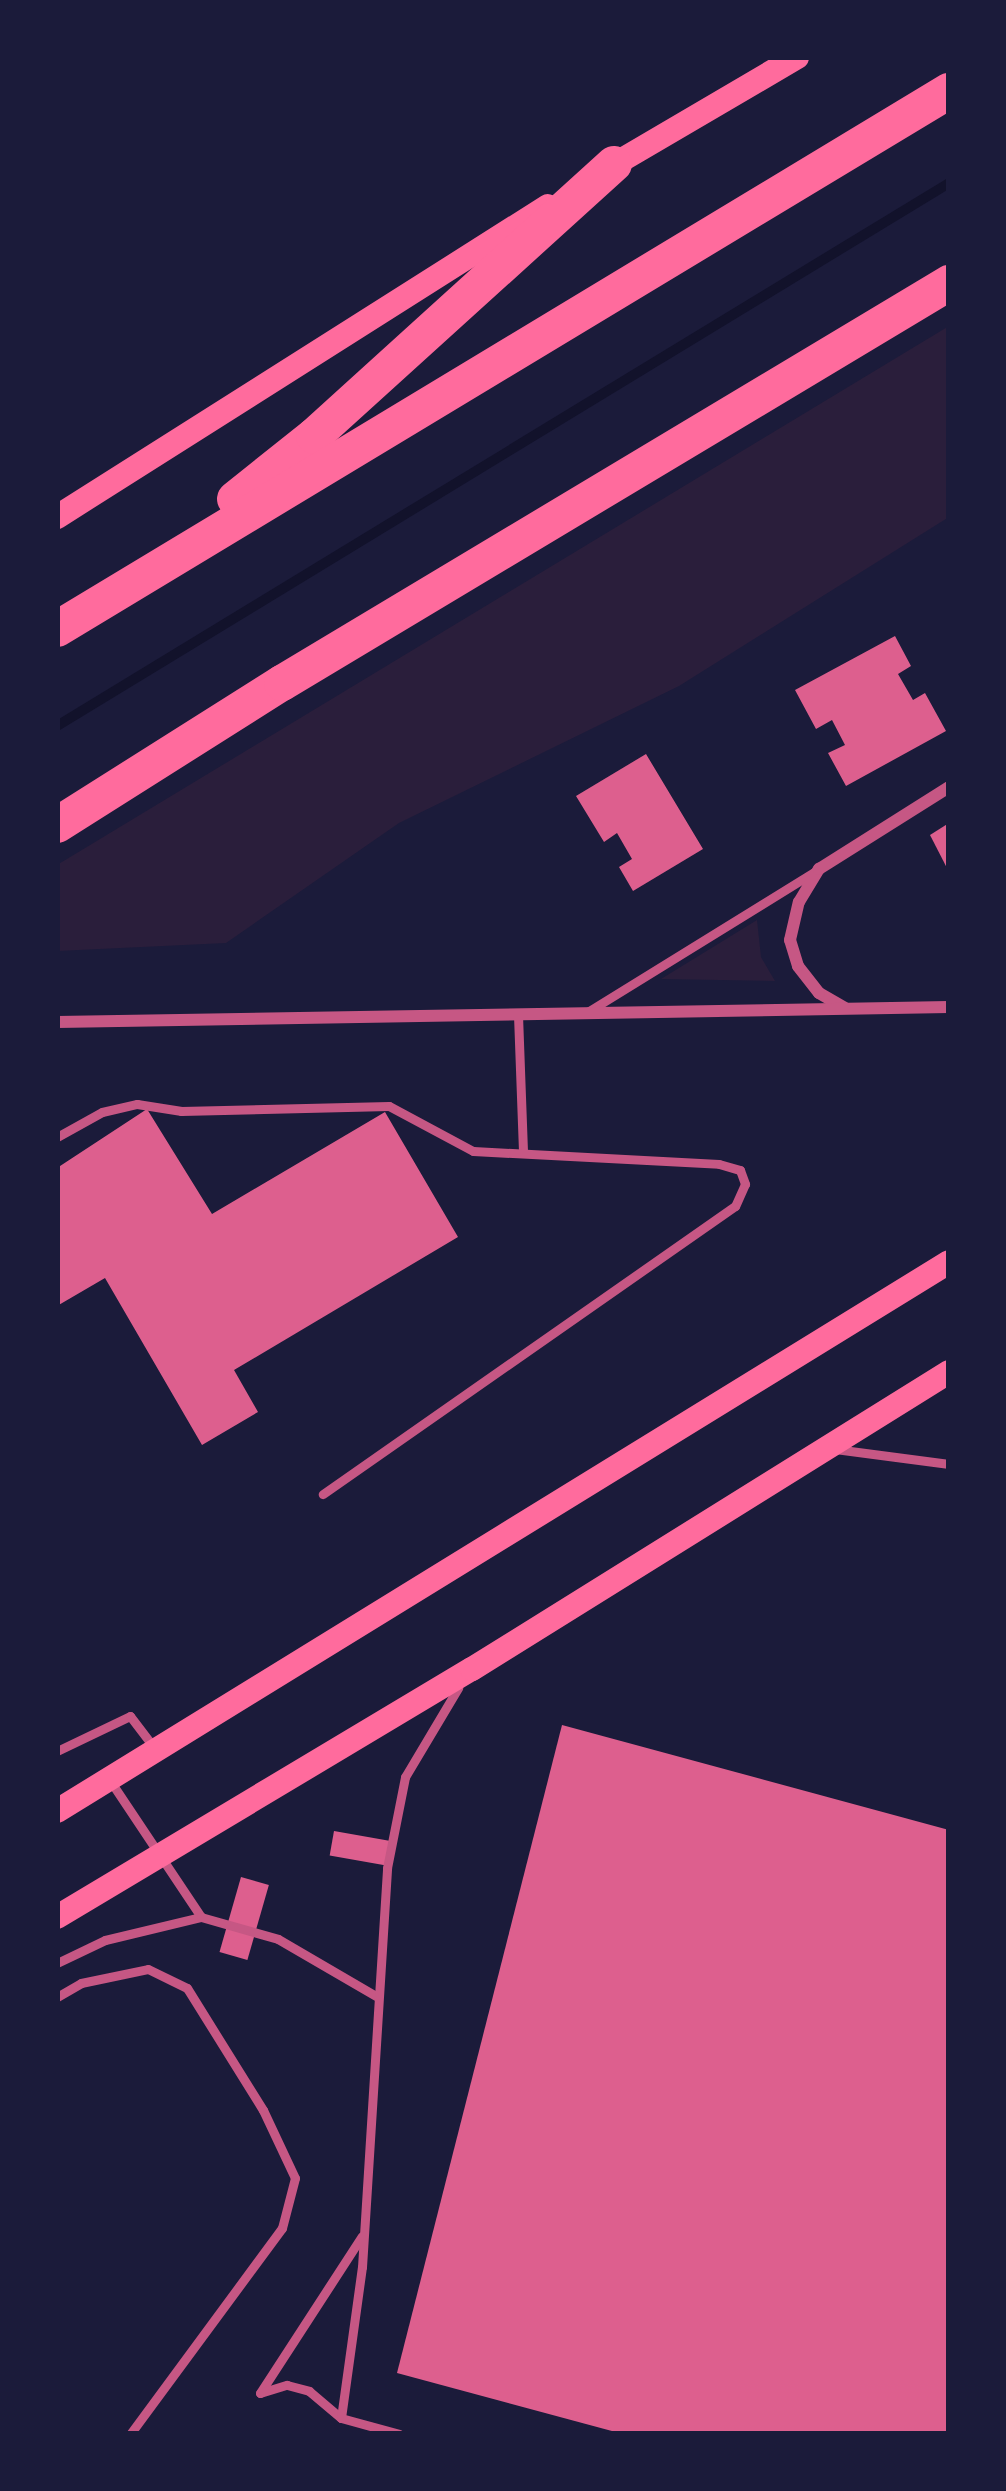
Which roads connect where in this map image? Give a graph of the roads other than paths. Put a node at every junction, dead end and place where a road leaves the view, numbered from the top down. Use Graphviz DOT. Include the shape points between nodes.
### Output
graph roads {
  1 [pos="797,57"];
  2 [pos="949,76"];
  3 [pos="949,92"];
  4 [pos="614,164"];
  5 [pos="760,203"];
  6 [pos="949,283"];
  7 [pos="57,517"];
  8 [pos="120,591"];
  9 [pos="57,629"];
  10 [pos="282,683"];
  11 [pos="949,787"];
  12 [pos="57,825"];
  13 [pos="57,853"];
  14 [pos="819,869"];
  15 [pos="949,1007"];
  16 [pos="849,1010"];
  17 [pos="584,1014"];
  18 [pos="518,1015"];
  19 [pos="57,1022"];
  20 [pos="57,1137"];
  21 [pos="524,1154"];
  22 [pos="949,1262"];
  23 [pos="949,1372"];
  24 [pos="829,1449"];
  25 [pos="949,1464"];
  26 [pos="323,1494"];
  27 [pos="472,1669"];
  28 [pos="156,1750"];
  29 [pos="57,1751"];
  30 [pos="109,1779"];
  31 [pos="57,1811"];
  32 [pos="158,1852"];
  33 [pos="57,1917"];
  34 [pos="200,1917"];
  35 [pos="57,1963"];
  36 [pos="376,1996"];
  37 [pos="57,1997"];
  38 [pos="365,2231"];
  39 [pos="341,2418"];
  40 [pos="130,2434"];
  41 [pos="399,2434"];
  1 -- 4 [label="main road"];
  2 -- 5 [label="highway"];
  3 -- 5 [label="highway"];
  4 -- 7 [label="main road"];
  4 -- 8 [label="highway" via="314,436"];
  5 -- 8 [label="highway"];
  6 -- 10 [label="highway"];
  8 -- 9 [label="highway"];
  10 -- 12 [label="highway"];
  10 -- 13 [label="highway"];
  11 -- 14 [label="street"];
  14 -- 16 [label="street" via="799,902 790,940 819,993"];
  14 -- 17 [label="lane"];
  15 -- 16 [label="street"];
  16 -- 17 [label="street"];
  17 -- 18 [label="street"];
  18 -- 19 [label="street"];
  18 -- 21 [label="lane"];
  20 -- 21 [label="lane" via="136,1104 181,1111 389,1106 473,1151"];
  21 -- 26 [label="lane" via="719,1164 740,1170 745,1184 735,1205"];
  22 -- 28 [label="main road"];
  23 -- 24 [label="main road"];
  24 -- 25 [label="lane"];
  24 -- 27 [label="main road"];
  27 -- 32 [label="main road"];
  27 -- 36 [label="lane" via="405,1777 386,1868"];
  28 -- 29 [label="lane" via="130,1716"];
  28 -- 30 [label="main road"];
  30 -- 31 [label="main road"];
  30 -- 32 [label="lane"];
  32 -- 33 [label="main road"];
  32 -- 34 [label="lane"];
  34 -- 35 [label="lane" via="105,1940"];
  34 -- 36 [label="lane" via="278,1939"];
  36 -- 38 [label="lane"];
  37 -- 40 [label="lane" via="81,1983 148,1969 188,1988 295,2178 282,2228"];
  38 -- 39 [label="lane"];
  38 -- 39 [label="lane" via="260,2392 287,2385 309,2391"];
  39 -- 41 [label="lane"];
}
